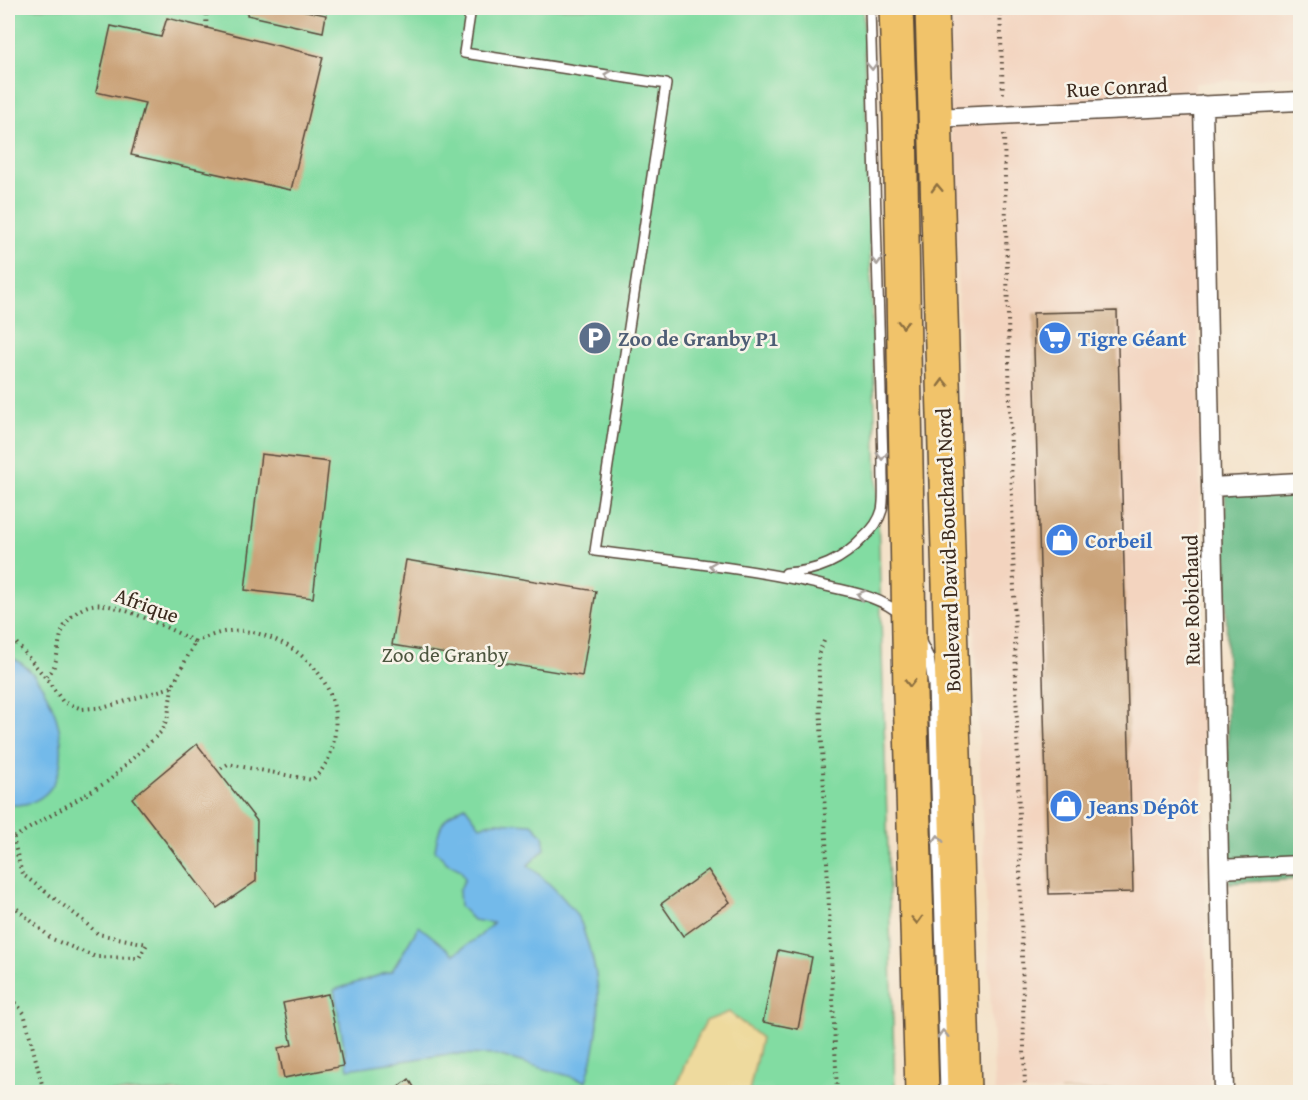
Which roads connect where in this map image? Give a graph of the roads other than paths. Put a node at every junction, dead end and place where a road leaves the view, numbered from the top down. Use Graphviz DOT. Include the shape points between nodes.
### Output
graph roads {
  1 [pos="471,8"];
  2 [pos="870,8"];
  3 [pos="896,8"];
  4 [pos="932,8"];
  5 [pos="1300,101"];
  6 [pos="1203,105"];
  7 [pos="935,118"];
  8 [pos="1300,482"];
  9 [pos="1211,487"];
  10 [pos="771,574"];
  11 [pos="910,624"];
  12 [pos="1300,866"];
  13 [pos="1220,869"];
  14 [pos="922,1092"];
  15 [pos="945,1092"];
  16 [pos="964,1092"];
  17 [pos="1224,1092"];
  10 -- 1 [label="lane, one-way" via="595,550 666,84 464,53"];
  2 -- 10 [label="lane, one-way" via="882,510 874,526 840,559 815,570"];
  3 -- 11 [label="highway, Boulevard David-Bouchard Nord, one-way"];
  4 -- 7 [label="highway, Boulevard David-Bouchard Nord"];
  5 -- 6 [label="street, Rue Conrad"];
  6 -- 7 [label="street, Rue Conrad"];
  6 -- 9 [label="street, Rue Robichaud"];
  16 -- 7 [label="highway, Boulevard David-Bouchard Nord, one-way"];
  8 -- 9 [label="street"];
  9 -- 13 [label="street, Rue Robichaud"];
  11 -- 10 [label="lane, one-way" via="875,599"];
  11 -- 14 [label="highway, Boulevard David-Bouchard Nord, one-way"];
  15 -- 11 [label="lane, one-way" via="933,685 929,658"];
  12 -- 13 [label="street"];
  13 -- 17 [label="street, Rue Robichaud"];
}
